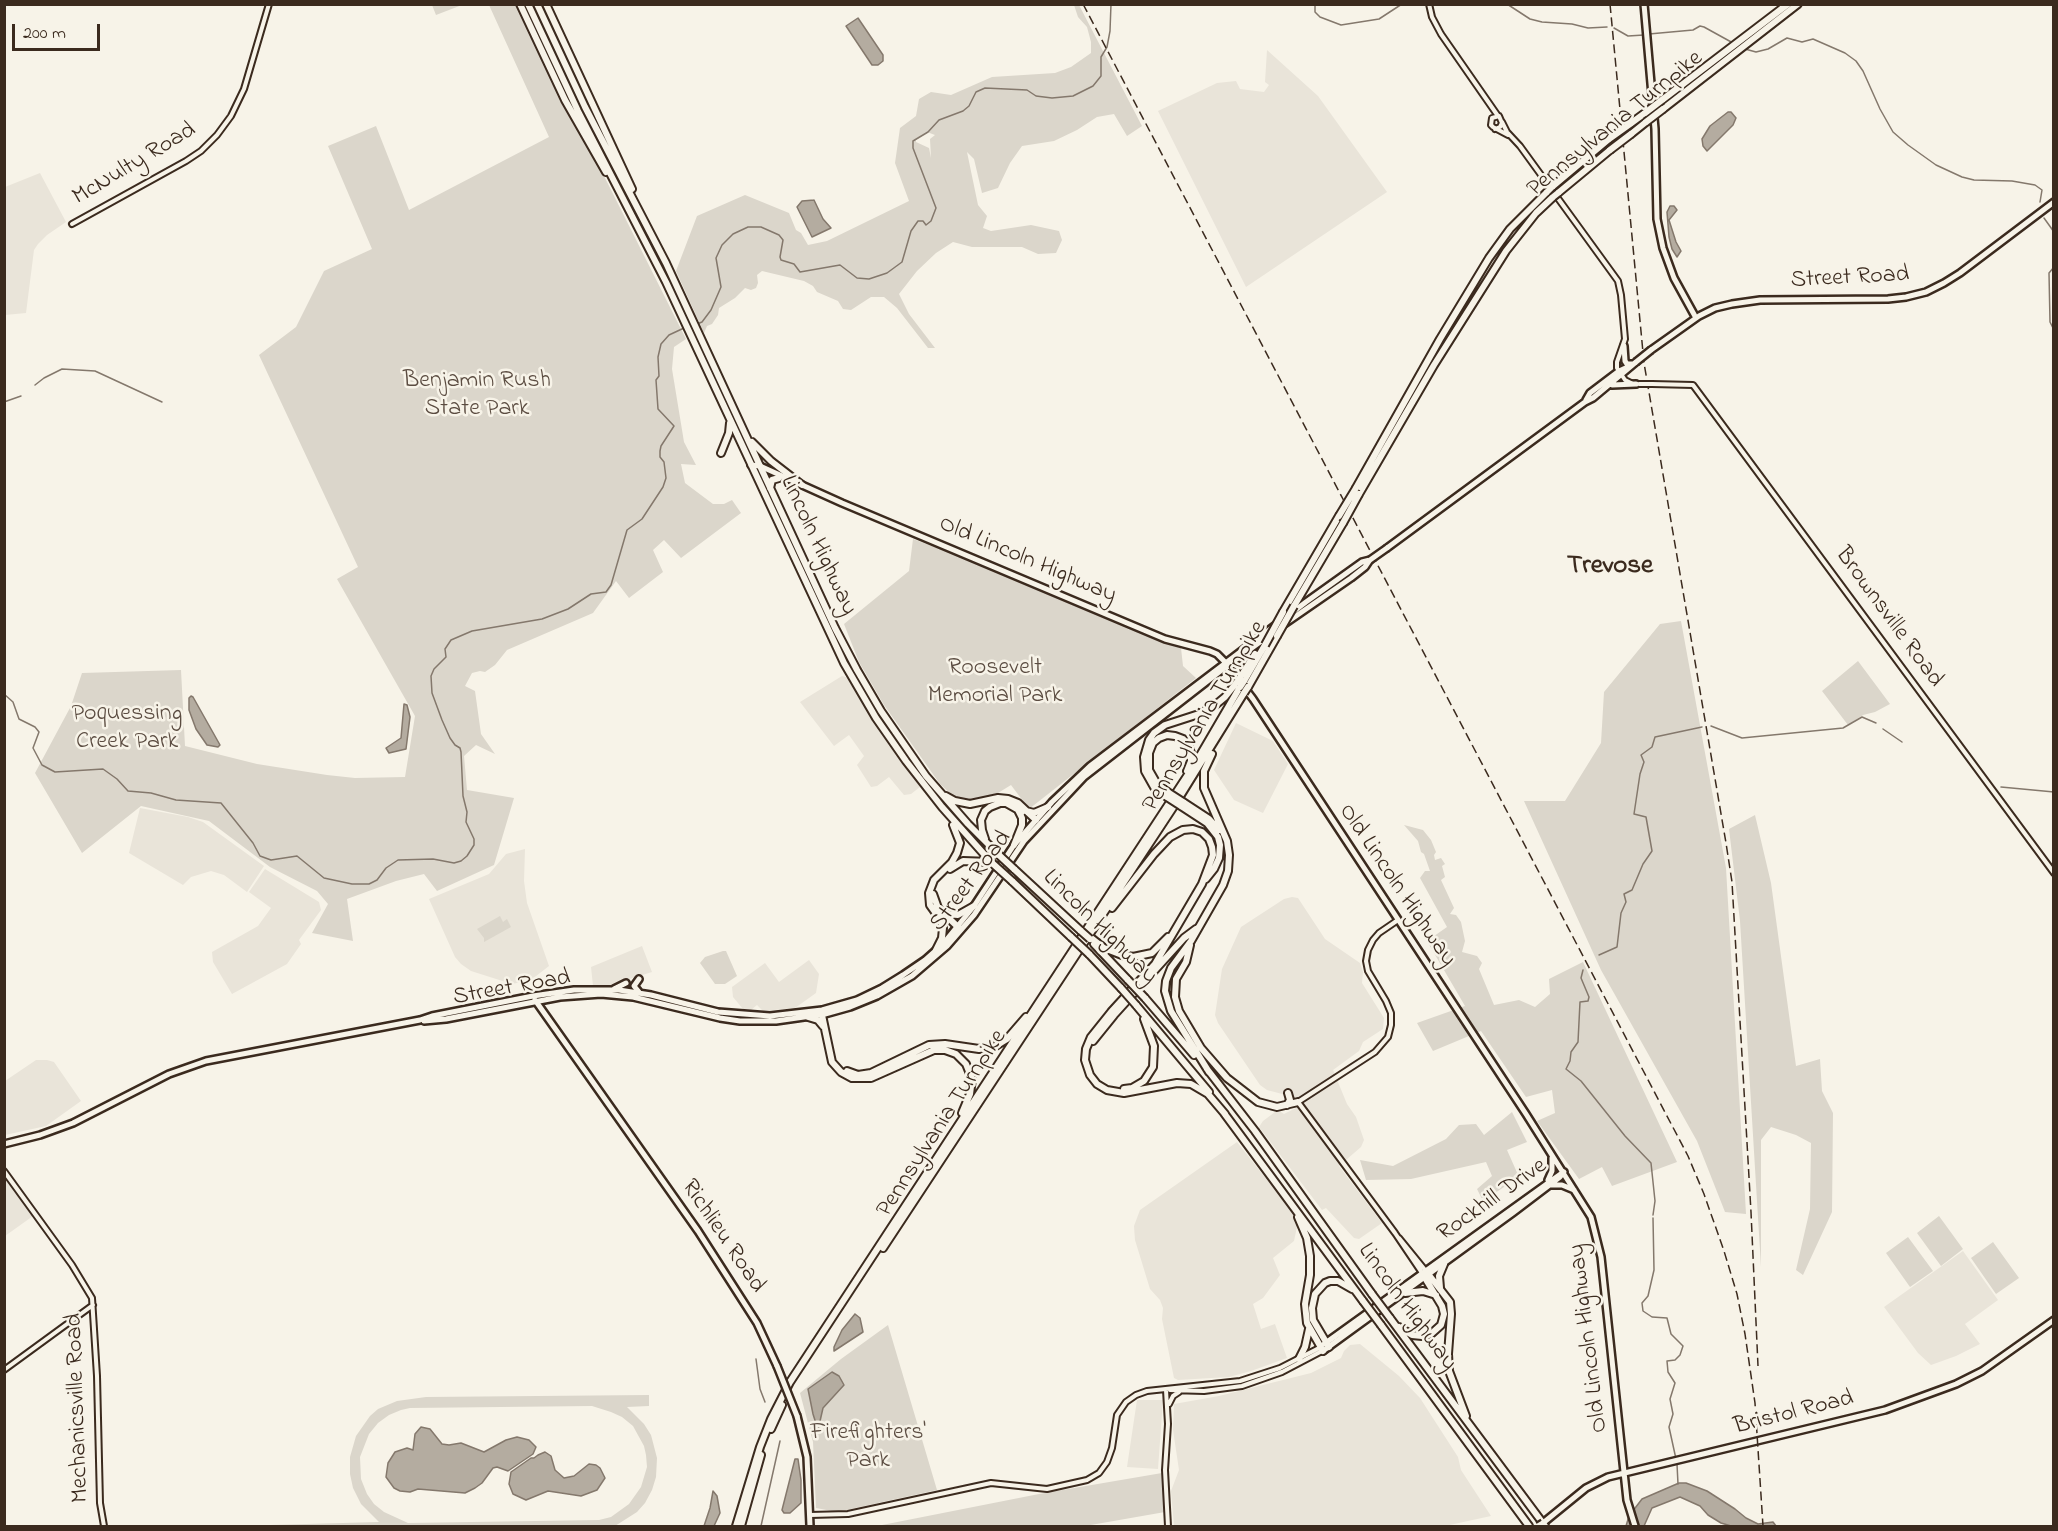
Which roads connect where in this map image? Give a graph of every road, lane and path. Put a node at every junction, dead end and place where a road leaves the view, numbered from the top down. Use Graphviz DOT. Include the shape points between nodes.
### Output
graph roads {
  1 [pos="269,4"];
  2 [pos="520,4"];
  3 [pos="528,4"];
  4 [pos="537,4"];
  5 [pos="546,4"];
  6 [pos="1429,4"];
  7 [pos="1644,4"];
  8 [pos="1788,4"];
  9 [pos="1798,4"];
  10 [pos="1750,37"];
  11 [pos="1729,54"];
  12 [pos="1490,104"];
  13 [pos="1498,116"];
  14 [pos="1491,119"];
  15 [pos="1502,122"];
  16 [pos="1496,129"];
  17 [pos="1511,136"];
  18 [pos="616,188"];
  19 [pos="2054,202"];
  20 [pos="72,224"];
  21 [pos="647,226"];
  22 [pos="1696,318"];
  23 [pos="1624,345"];
  24 [pos="1636,362"];
  25 [pos="1620,374"];
  26 [pos="1638,384"];
  27 [pos="1608,387"];
  28 [pos="1585,402"];
  29 [pos="729,419"];
  30 [pos="747,436"];
  31 [pos="722,453"];
  32 [pos="751,465"];
  33 [pos="761,469"];
  34 [pos="779,478"];
  35 [pos="802,485"];
  36 [pos="770,488"];
  37 [pos="1358,491"];
  38 [pos="842,503"];
  39 [pos="1341,520"];
  40 [pos="1370,560"];
  41 [pos="1275,633"];
  42 [pos="1210,651"];
  43 [pos="1243,654"];
  44 [pos="1226,663"];
  45 [pos="1213,671"];
  46 [pos="1241,683"];
  47 [pos="1223,729"];
  48 [pos="941,792"];
  49 [pos="1169,797"];
  50 [pos="1182,804"];
  51 [pos="1013,806"];
  52 [pos="942,807"];
  53 [pos="1048,807"];
  54 [pos="1026,810"];
  55 [pos="1036,823"];
  56 [pos="1225,837"];
  57 [pos="1014,845"];
  58 [pos="991,847"];
  59 [pos="991,862"];
  60 [pos="2054,873"];
  61 [pos="1202,884"];
  62 [pos="974,906"];
  63 [pos="940,913"];
  64 [pos="1398,920"];
  65 [pos="1176,928"];
  66 [pos="1198,928"];
  67 [pos="958,929"];
  68 [pos="1088,939"];
  69 [pos="1191,941"];
  70 [pos="936,950"];
  71 [pos="639,979"];
  72 [pos="626,983"];
  73 [pos="609,990"];
  74 [pos="644,994"];
  75 [pos="1042,998"];
  76 [pos="534,999"];
  77 [pos="1136,1005"];
  78 [pos="473,1008"];
  79 [pos="823,1013"];
  80 [pos="445,1016"];
  81 [pos="464,1016"];
  82 [pos="808,1017"];
  83 [pos="825,1031"];
  84 [pos="1209,1072"];
  85 [pos="1288,1093"];
  86 [pos="1298,1102"];
  87 [pos="1286,1106"];
  88 [pos="1225,1114"];
  89 [pos="6,1144"];
  90 [pos="1551,1153"];
  91 [pos="935,1161"];
  92 [pos="4,1171"];
  93 [pos="1564,1172"];
  94 [pos="1547,1185"];
  95 [pos="1577,1193"];
  96 [pos="1292,1203"];
  97 [pos="1444,1263"];
  98 [pos="1425,1274"];
  99 [pos="1440,1289"];
  100 [pos="1405,1293"];
  101 [pos="1436,1295"];
  102 [pos="1361,1298"];
  103 [pos="94,1305"];
  104 [pos="1390,1318"];
  105 [pos="2054,1320"];
  106 [pos="1309,1328"];
  107 [pos="1325,1347"];
  108 [pos="1299,1359"];
  109 [pos="4,1370"];
  110 [pos="1166,1390"];
  111 [pos="1182,1391"];
  112 [pos="1168,1408"];
  113 [pos="1470,1425"];
  114 [pos="1624,1473"];
  115 [pos="810,1515"];
  116 [pos="1542,1525"];
  117 [pos="104,1527"];
  118 [pos="739,1527"];
  119 [pos="810,1527"];
  120 [pos="1168,1527"];
  121 [pos="1529,1527"];
  122 [pos="1635,1527"];
  1 -- 20 [label="street, McNulty Road" via="244,89 217,135 186,161"];
  2 -- 18 [label="highway" via="565,100"];
  3 -- 18 [label="highway"];
  4 -- 21 [label="highway"];
  5 -- 21 [label="highway"];
  6 -- 12 [label="street" via="1441,34"];
  7 -- 22 [label="main road" via="1655,129 1658,224 1674,278"];
  8 -- 10 [label="highway, Pennsylvania Turnpike"];
  9 -- 10 [label="highway, Pennsylvania Turnpike"];
  10 -- 11 [label="highway, Pennsylvania Turnpike"];
  11 -- 37 [label="highway, Pennsylvania Turnpike, bridge" via="1536,213 1506,250"];
  11 -- 37 [label="highway, Pennsylvania Turnpike, bridge" via="1609,139 1549,189 1510,229 1440,339"];
  12 -- 13 [label="street"];
  12 -- 14 [label="street"];
  13 -- 14 [label="street"];
  13 -- 15 [label="street"];
  14 -- 16 [label="street"];
  15 -- 16 [label="street"];
  15 -- 17 [label="street"];
  16 -- 17 [label="street"];
  17 -- 23 [label="street" via="1618,281"];
  18 -- 29 [label="highway, Lincoln Highway" via="651,252"];
  19 -- 22 [label="main road, Street Road" via="1960,273 1915,295 1882,300 1749,301 1723,306"];
  21 -- 30 [label="highway, Lincoln Highway"];
  22 -- 24 [label="main road, Street Road, bridge"];
  23 -- 24 [label="main road" via="1624,362"];
  23 -- 25 [label="street" via="1617,362"];
  24 -- 25 [label="main road, Street Road"];
  25 -- 26 [label="street"];
  25 -- 27 [label="main road, Street Road"];
  25 -- 28 [label="main road, Street Road" via="1590,393"];
  26 -- 27 [label="main road"];
  26 -- 60 [label="street, Brownsville Road, bridge" via="1693,385"];
  27 -- 28 [label="main road, Street Road"];
  28 -- 40 [label="main road, Street Road, bridge"];
  29 -- 31 [label="highway"];
  29 -- 32 [label="highway, Lincoln Highway"];
  30 -- 33 [label="highway, Lincoln Highway"];
  30 -- 35 [label="highway"];
  32 -- 33 [label="main road, Old Lincoln Highway"];
  32 -- 52 [label="highway, Lincoln Highway" via="844,663 892,741"];
  33 -- 34 [label="main road, Old Lincoln Highway"];
  33 -- 35 [label="main road, Old Lincoln Highway"];
  33 -- 36 [label="highway, Lincoln Highway"];
  34 -- 36 [label="highway" via="772,480"];
  34 -- 38 [label="main road, Old Lincoln Highway"];
  35 -- 38 [label="main road, Old Lincoln Highway"];
  36 -- 48 [label="highway, Lincoln Highway" via="857,670 899,737"];
  37 -- 39 [label="highway, Pennsylvania Turnpike, bridge"];
  38 -- 42 [label="main road, Old Lincoln Highway" via="1174,642"];
  39 -- 41 [label="highway, Pennsylvania Turnpike, bridge"];
  39 -- 41 [label="highway, Pennsylvania Turnpike, bridge" via="1283,612"];
  40 -- 43 [label="main road, Street Road" via="1351,578"];
  40 -- 44 [label="main road, Street Road" via="1319,592"];
  41 -- 46 [label="highway, Pennsylvania Turnpike"];
  41 -- 46 [label="highway, bridge" via="1262,645"];
  42 -- 44 [label="main road, Old Lincoln Highway"];
  42 -- 45 [label="main road" via="1217,659"];
  43 -- 44 [label="main road, Street Road"];
  43 -- 46 [label="main road" via="1236,665"];
  44 -- 45 [label="main road, Street Road"];
  44 -- 46 [label="main road, Old Lincoln Highway"];
  44 -- 55 [label="main road, Street Road" via="1084,777"];
  45 -- 53 [label="main road, Street Road" via="1097,760"];
  46 -- 47 [label="highway, Pennsylvania Turnpike"];
  46 -- 49 [label="highway, Pennsylvania Turnpike" via="1201,755"];
  46 -- 49 [label="highway" via="1213,707 1165,725 1149,740 1143,757 1145,771 1154,787"];
  46 -- 64 [label="main road, Old Lincoln Highway"];
  47 -- 56 [label="highway" via="1203,784"];
  47 -- 68 [label="highway, Pennsylvania Turnpike"];
  48 -- 54 [label="highway" via="968,804 1008,799"];
  48 -- 58 [label="highway, Lincoln Highway"];
  49 -- 49 [label="highway" via="1152,777 1148,758 1155,741 1172,735 1187,743 1192,758"];
  49 -- 50 [label="highway, bridge"];
  49 -- 75 [label="highway, Pennsylvania Turnpike"];
  50 -- 56 [label="highway" via="1209,819"];
  50 -- 61 [label="highway" via="1210,826 1219,841 1218,862"];
  51 -- 55 [label="highway"];
  51 -- 57 [label="highway" via="1022,822"];
  51 -- 58 [label="highway" via="996,804 983,814 982,830"];
  52 -- 59 [label="highway, Lincoln Highway"];
  52 -- 63 [label="highway" via="960,843 954,859 930,887 929,902"];
  53 -- 54 [label="highway" via="1034,813"];
  53 -- 55 [label="main road, Street Road"];
  54 -- 55 [label="highway"];
  55 -- 57 [label="main road, Street Road"];
  55 -- 67 [label="main road, Street Road" via="985,900"];
  56 -- 66 [label="highway" via="1229,855 1227,874"];
  57 -- 62 [label="main road, Street Road"];
  58 -- 68 [label="highway, Lincoln Highway, bridge"];
  59 -- 63 [label="highway" via="963,861 939,880 933,897"];
  59 -- 77 [label="highway, Lincoln Highway, bridge" via="1089,954"];
  61 -- 65 [label="highway"];
  61 -- 68 [label="highway" via="1213,855 1211,841 1199,830 1179,831 1158,848"];
  62 -- 63 [label="highway" via="958,915"];
  62 -- 67 [label="main road, Street Road"];
  63 -- 67 [label="highway"];
  63 -- 70 [label="highway" via="943,932"];
  64 -- 86 [label="street" via="1373,940 1366,961 1391,1013 1388,1037 1375,1052"];
  64 -- 90 [label="main road, Old Lincoln Highway"];
  65 -- 68 [label="highway" via="1156,950 1138,957 1117,953"];
  65 -- 88 [label="highway" via="1155,964 1093,1033 1086,1049 1086,1065 1093,1080 1113,1092 1129,1093 1178,1083 1195,1085"];
  66 -- 69 [label="highway"];
  66 -- 77 [label="highway" via="1184,938 1094,1039 1089,1054 1092,1069 1100,1081 1114,1088 1128,1089 1140,1083 1154,1063 1152,1036"];
  67 -- 70 [label="main road, Street Road"];
  67 -- 79 [label="main road, Street Road" via="929,962 897,986 860,1004"];
  68 -- 84 [label="highway, Lincoln Highway, bridge"];
  68 -- 118 [label="highway, Pennsylvania Turnpike" via="796,1379 766,1441"];
  69 -- 84 [label="highway" via="1169,972 1166,996 1173,1016"];
  69 -- 87 [label="highway" via="1174,991 1189,1030 1214,1064 1244,1092 1265,1105"];
  70 -- 79 [label="main road, Street Road" via="882,988"];
  71 -- 74 [label="main road" via="635,988"];
  72 -- 73 [label="main road"];
  73 -- 74 [label="main road, Street Road"];
  73 -- 76 [label="main road, Street Road" via="574,990"];
  74 -- 79 [label="main road, Street Road" via="739,1015"];
  75 -- 79 [label="highway" via="1007,1039 994,1047 928,1045 865,1075 851,1073 839,1065"];
  75 -- 91 [label="highway, Pennsylvania Turnpike"];
  76 -- 78 [label="main road, Street Road"];
  76 -- 81 [label="main road, Street Road"];
  76 -- 82 [label="main road, Street Road" via="609,994 730,1020"];
  76 -- 115 [label="main road, Richlieu Road, bridge" via="701,1236 757,1323 797,1416 807,1457"];
  77 -- 88 [label="highway, Lincoln Highway"];
  78 -- 80 [label="main road, Street Road"];
  78 -- 81 [label="main road"];
  79 -- 82 [label="main road, Street Road"];
  79 -- 83 [label="highway"];
  80 -- 81 [label="main road, Street Road"];
  80 -- 89 [label="main road, Street Road" via="199,1063 73,1123"];
  82 -- 83 [label="highway" via="821,1022"];
  83 -- 91 [label="highway" via="832,1062 852,1078 874,1077 934,1050 950,1051 962,1059 972,1078 970,1094"];
  84 -- 104 [label="highway, Lincoln Highway, bridge"];
  85 -- 87 [label="highway" via="1290,1100"];
  86 -- 87 [label="highway"];
  86 -- 98 [label="street"];
  88 -- 96 [label="highway, Lincoln Highway"];
  90 -- 93 [label="main road, Old Lincoln Highway"];
  90 -- 94 [label="main road" via="1553,1166"];
  91 -- 118 [label="highway, Pennsylvania Turnpike" via="782,1396 758,1452"];
  92 -- 103 [label="street, Mechanicsville Road" via="84,1283"];
  93 -- 94 [label="main road, Rockhill Drive"];
  93 -- 95 [label="main road, Old Lincoln Highway"];
  94 -- 95 [label="main road" via="1562,1185"];
  94 -- 97 [label="main road, Rockhill Drive"];
  94 -- 98 [label="main road, Rockhill Drive"];
  95 -- 114 [label="main road, Old Lincoln Highway" via="1591,1217 1600,1248"];
  96 -- 102 [label="highway, Lincoln Highway"];
  96 -- 106 [label="highway" via="1309,1247 1311,1269 1305,1313"];
  97 -- 98 [label="main road, Rockhill Drive"];
  97 -- 99 [label="highway" via="1438,1276"];
  98 -- 99 [label="highway"];
  98 -- 100 [label="main road, Rockhill Drive"];
  98 -- 101 [label="highway"];
  98 -- 107 [label="main road, Rockhill Drive"];
  99 -- 113 [label="highway" via="1451,1309 1449,1371"];
  100 -- 101 [label="highway" via="1423,1291"];
  100 -- 107 [label="main road, Rockhill Drive"];
  101 -- 104 [label="highway" via="1444,1318 1439,1329 1431,1334 1412,1335"];
  102 -- 107 [label="highway" via="1338,1281 1319,1288 1312,1308"];
  102 -- 121 [label="highway, Lincoln Highway, bridge"];
  103 -- 109 [label="street"];
  103 -- 117 [label="street, Mechanicsville Road" via="99,1494"];
  104 -- 113 [label="highway, Lincoln Highway"];
  105 -- 114 [label="main road, Bristol Road" via="1971,1377 1904,1404"];
  106 -- 107 [label="highway"];
  106 -- 108 [label="highway"];
  107 -- 108 [label="street, Rockhill Drive"];
  107 -- 111 [label="street, Rockhill Drive" via="1292,1368 1251,1383"];
  108 -- 110 [label="street, Rockhill Drive" via="1239,1381"];
  110 -- 111 [label="street, Rockhill Drive"];
  110 -- 112 [label="street"];
  110 -- 115 [label="street, Rockhill Drive" via="1139,1393 1125,1402 1116,1418 1110,1458 1099,1473 1087,1480 1047,1489 991,1483 848,1514"];
  111 -- 112 [label="street" via="1173,1396"];
  112 -- 120 [label="street" via="1164,1470"];
  113 -- 116 [label="highway, Lincoln Highway"];
  114 -- 116 [label="main road, Bristol Road" via="1587,1488"];
  114 -- 122 [label="main road, Old Lincoln Highway"];
  115 -- 119 [label="main road, Richlieu Road"];
}
